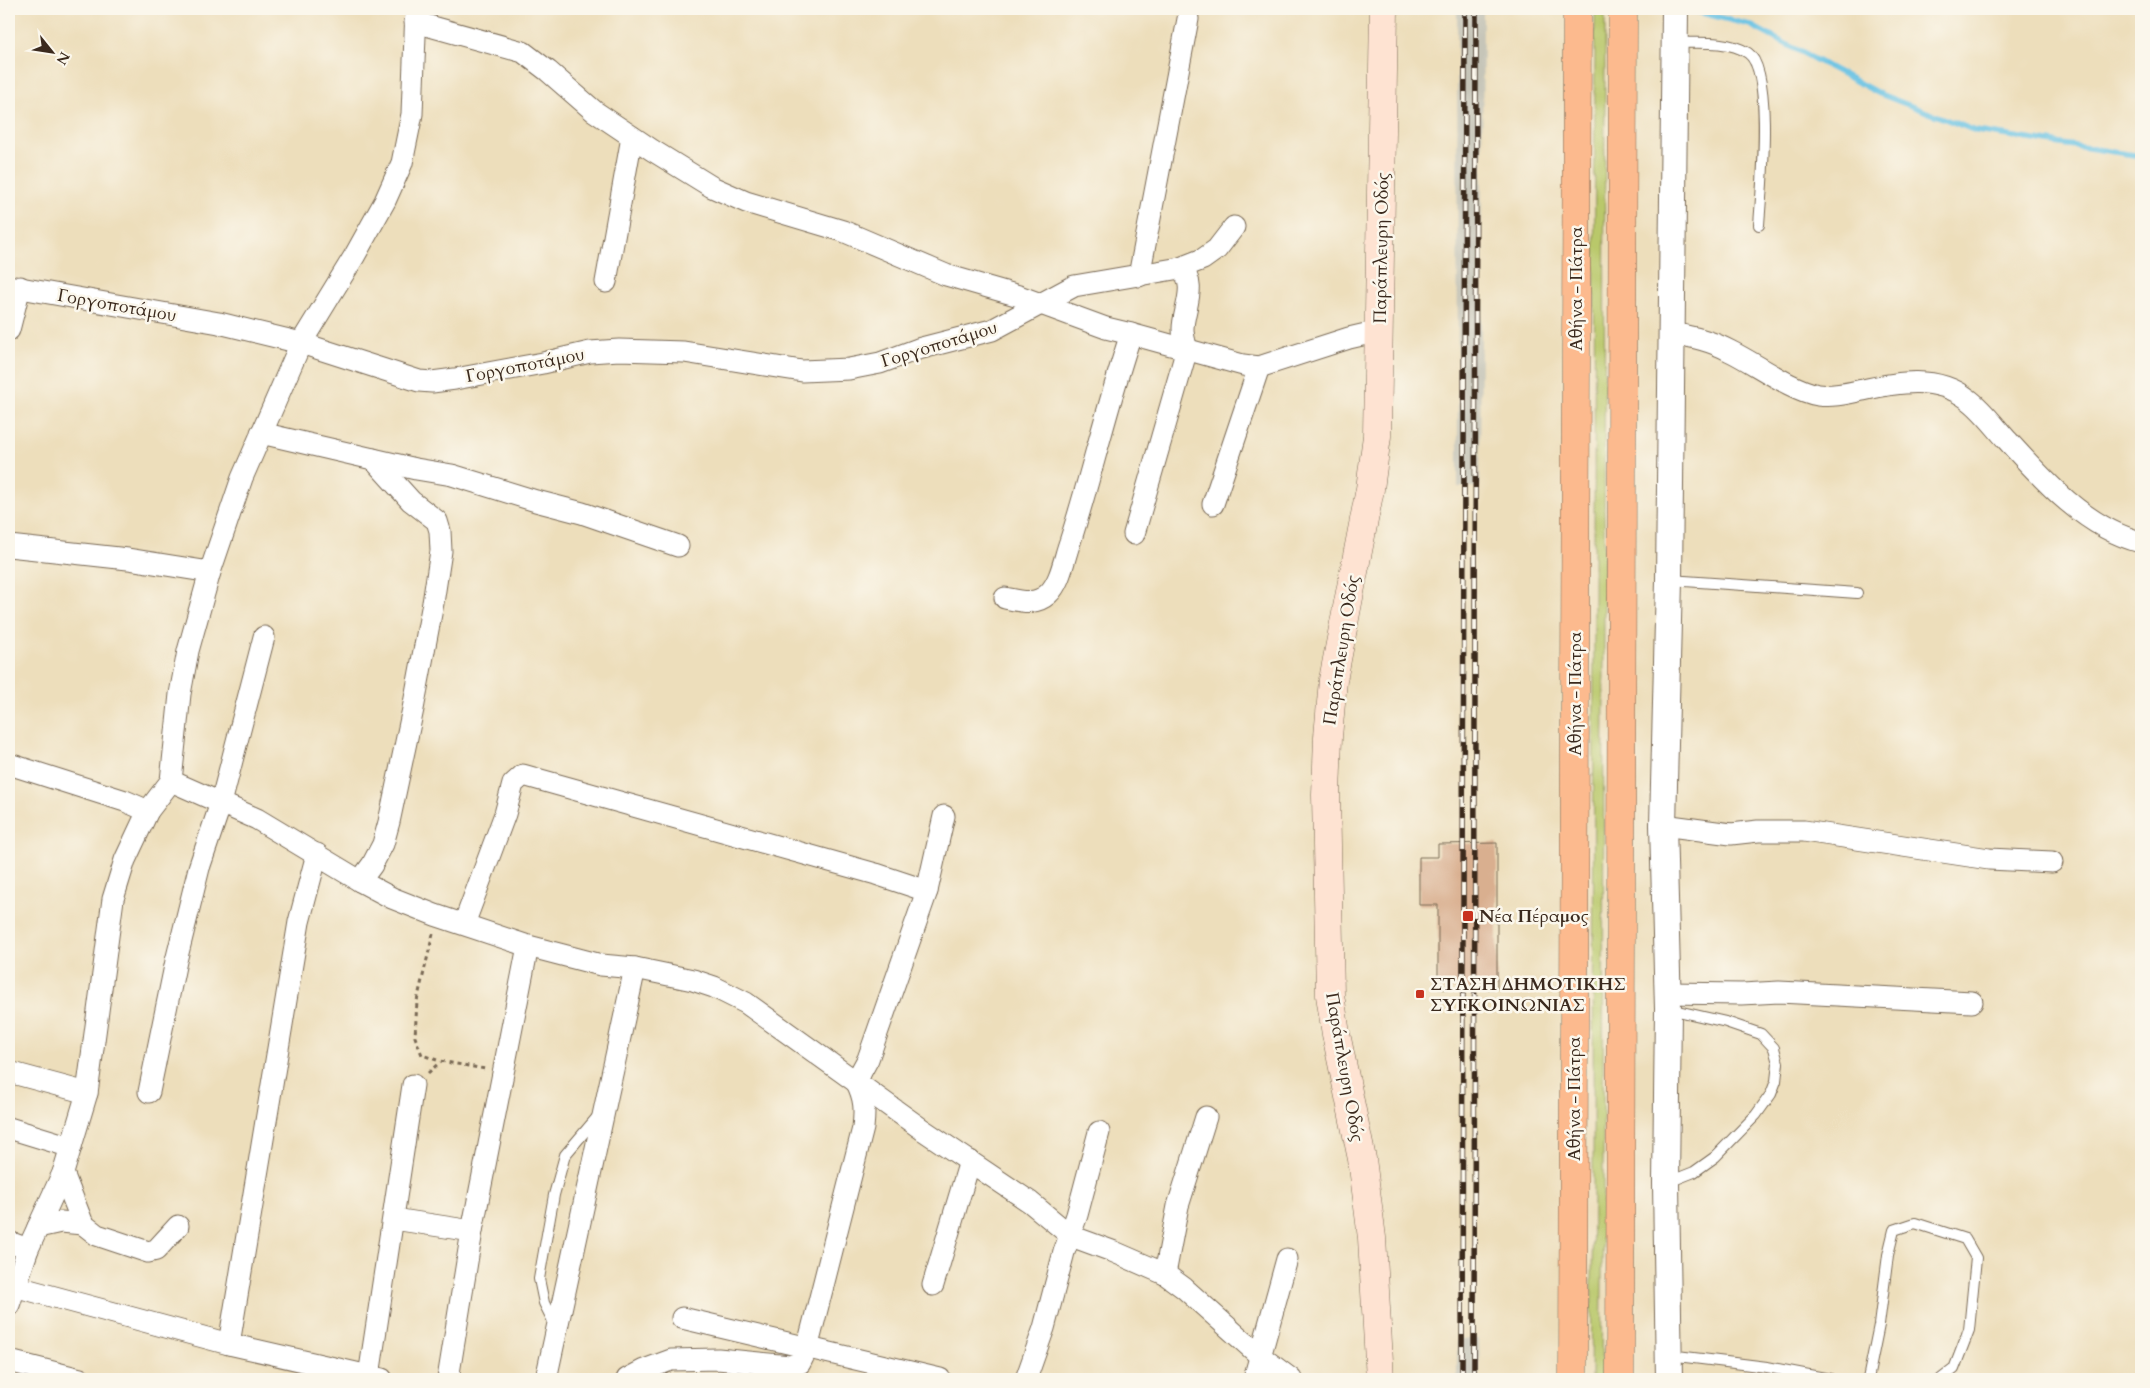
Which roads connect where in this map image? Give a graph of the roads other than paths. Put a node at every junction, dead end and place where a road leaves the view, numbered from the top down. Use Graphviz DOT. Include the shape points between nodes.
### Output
graph roads {
  1 [pos="1384,9"];
  2 [pos="1576,9"];
  3 [pos="1624,9"];
  4 [pos="1675,9"];
  5 [pos="415,15"];
  6 [pos="1188,19"];
  7 [pos="1675,42"];
  8 [pos="632,137"];
  9 [pos="1759,225"];
  10 [pos="1234,227"];
  11 [pos="1180,268"];
  12 [pos="1139,276"];
  13 [pos="606,282"];
  14 [pos="14,287"];
  15 [pos="1041,305"];
  16 [pos="9,330"];
  17 [pos="1379,331"];
  18 [pos="1672,333"];
  19 [pos="1131,334"];
  20 [pos="301,343"];
  21 [pos="1187,349"];
  22 [pos="1259,367"];
  23 [pos="261,433"];
  24 [pos="373,459"];
  25 [pos="1213,504"];
  26 [pos="1134,534"];
  27 [pos="2141,542"];
  28 [pos="9,546"];
  29 [pos="678,546"];
  30 [pos="210,572"];
  31 [pos="1669,580"];
  32 [pos="1857,593"];
  33 [pos="1005,598"];
  34 [pos="264,637"];
  35 [pos="9,764"];
  36 [pos="171,781"];
  37 [pos="221,804"];
  38 [pos="148,811"];
  39 [pos="944,816"];
  40 [pos="1663,825"];
  41 [pos="316,854"];
  42 [pos="2052,862"];
  43 [pos="360,881"];
  44 [pos="927,891"];
  45 [pos="464,924"];
  46 [pos="528,946"];
  47 [pos="634,968"];
  48 [pos="1667,1001"];
  49 [pos="1972,1002"];
  50 [pos="9,1072"];
  51 [pos="856,1082"];
  52 [pos="413,1085"];
  53 [pos="149,1092"];
  54 [pos="87,1093"];
  55 [pos="604,1108"];
  56 [pos="1206,1116"];
  57 [pos="9,1128"];
  58 [pos="1099,1132"];
  59 [pos="71,1147"];
  60 [pos="970,1161"];
  61 [pos="62,1173"];
  62 [pos="1666,1183"];
  63 [pos="394,1219"];
  64 [pos="83,1224"];
  65 [pos="178,1226"];
  66 [pos="38,1227"];
  67 [pos="472,1231"];
  68 [pos="1071,1236"];
  69 [pos="18,1246"];
  70 [pos="1287,1259"];
  71 [pos="1166,1274"];
  72 [pos="933,1285"];
  73 [pos="12,1296"];
  74 [pos="682,1318"];
  75 [pos="558,1330"];
  76 [pos="229,1344"];
  77 [pos="807,1349"];
  78 [pos="1260,1356"];
  79 [pos="9,1361"];
  80 [pos="1668,1367"];
  81 [pos="376,1378"];
  82 [pos="80,1379"];
  83 [pos="448,1379"];
  84 [pos="546,1379"];
  85 [pos="627,1379"];
  86 [pos="940,1379"];
  87 [pos="1026,1379"];
  88 [pos="1254,1379"];
  89 [pos="1291,1379"];
  90 [pos="1380,1379"];
  91 [pos="1573,1379"];
  92 [pos="1620,1379"];
  93 [pos="1830,1379"];
  94 [pos="1868,1379"];
  95 [pos="1941,1379"];
  1 -- 17 [label="main road, Παράπλευρη Οδός"];
  2 -- 91 [label="highway, Αθήνα - Πάτρα"];
  3 -- 92 [label="highway"];
  4 -- 7 [label="street"];
  5 -- 8 [label="street" via="523,52 594,111"];
  5 -- 20 [label="street" via="412,114 402,163 385,201"];
  6 -- 12 [label="street"];
  7 -- 9 [label="lane" via="1734,47 1753,58 1764,115"];
  7 -- 18 [label="street"];
  8 -- 13 [label="street"];
  8 -- 15 [label="street" via="712,187 746,202 843,231 946,275"];
  10 -- 11 [label="street, Γοργοποτάμου" via="1217,249 1203,259"];
  11 -- 12 [label="street, Γοργοποτάμου"];
  11 -- 21 [label="street" via="1189,282 1183,328"];
  12 -- 15 [label="street, Γοργοποτάμου" via="1074,286"];
  14 -- 16 [label="street"];
  14 -- 20 [label="street, Γοργοποτάμου" via="218,323"];
  15 -- 19 [label="street"];
  15 -- 20 [label="street, Γοργοποτάμου" via="992,330 880,362 825,371 802,371 684,352 619,350 590,352 432,382 394,374"];
  17 -- 22 [label="street"];
  17 -- 90 [label="main road, Παράπλευρη Οδός" via="1377,436 1334,680 1326,795 1330,995 1362,1159 1371,1228"];
  18 -- 27 [label="street" via="1713,342 1817,395 1837,396 1899,382 1928,382 1950,389 1969,399 2025,461 2067,500 2100,525"];
  18 -- 31 [label="street"];
  19 -- 21 [label="street"];
  19 -- 33 [label="street" via="1056,582 1041,599 1022,602"];
  20 -- 23 [label="street"];
  21 -- 22 [label="street"];
  21 -- 26 [label="street"];
  22 -- 25 [label="street"];
  23 -- 24 [label="street"];
  23 -- 30 [label="street"];
  24 -- 29 [label="street" via="481,483"];
  24 -- 43 [label="street" via="411,501 437,521 441,551 389,822 383,844"];
  28 -- 30 [label="street"];
  30 -- 36 [label="street" via="188,651"];
  31 -- 32 [label="lane"];
  31 -- 40 [label="street"];
  34 -- 37 [label="street"];
  35 -- 38 [label="street"];
  36 -- 37 [label="street"];
  36 -- 38 [label="street"];
  37 -- 41 [label="street" via="256,819"];
  37 -- 53 [label="street" via="199,868"];
  38 -- 54 [label="street" via="125,860 113,899"];
  39 -- 44 [label="street"];
  40 -- 42 [label="street" via="1731,834 1804,831 1989,859"];
  40 -- 48 [label="street"];
  41 -- 43 [label="street"];
  41 -- 76 [label="street" via="299,922"];
  43 -- 45 [label="street" via="392,898"];
  44 -- 45 [label="street" via="523,776 513,784"];
  44 -- 51 [label="street" via="868,1059"];
  45 -- 46 [label="street"];
  46 -- 47 [label="street" via="601,965"];
  46 -- 67 [label="street"];
  47 -- 51 [label="street" via="693,980 746,1003"];
  47 -- 55 [label="street"];
  48 -- 49 [label="street" via="1798,992"];
  48 -- 62 [label="street"];
  48 -- 62 [label="lane" via="1761,1034 1774,1048 1778,1063 1772,1094 1756,1115 1715,1157 1694,1172"];
  50 -- 54 [label="street"];
  51 -- 60 [label="street"];
  51 -- 77 [label="street" via="865,1108 863,1128"];
  52 -- 63 [label="street"];
  54 -- 59 [label="street"];
  55 -- 75 [label="street"];
  55 -- 75 [label="lane" via="565,1155 554,1195 539,1278 544,1304"];
  56 -- 71 [label="street" via="1178,1206"];
  57 -- 59 [label="street"];
  58 -- 68 [label="street"];
  59 -- 61 [label="street"];
  60 -- 68 [label="street" via="1030,1202"];
  60 -- 72 [label="street"];
  61 -- 64 [label="street"];
  61 -- 66 [label="street"];
  62 -- 80 [label="street"];
  63 -- 67 [label="street"];
  63 -- 81 [label="street"];
  64 -- 65 [label="street" via="97,1235 148,1252 156,1250"];
  64 -- 66 [label="street" via="61,1222"];
  66 -- 69 [label="street"];
  67 -- 83 [label="street"];
  68 -- 71 [label="street"];
  68 -- 87 [label="street"];
  69 -- 73 [label="street"];
  70 -- 78 [label="street"];
  71 -- 78 [label="street"];
  73 -- 76 [label="street"];
  74 -- 77 [label="street"];
  75 -- 84 [label="street"];
  76 -- 81 [label="street"];
  77 -- 85 [label="street" via="800,1363 790,1366 718,1358 671,1360"];
  77 -- 86 [label="street"];
  78 -- 88 [label="street"];
  78 -- 89 [label="street"];
  79 -- 82 [label="street"];
  80 -- 93 [label="lane" via="1766,1367"];
  94 -- 95 [label="lane" via="1894,1230 1915,1223 1965,1239 1976,1258 1969,1330 1954,1369"];
}
